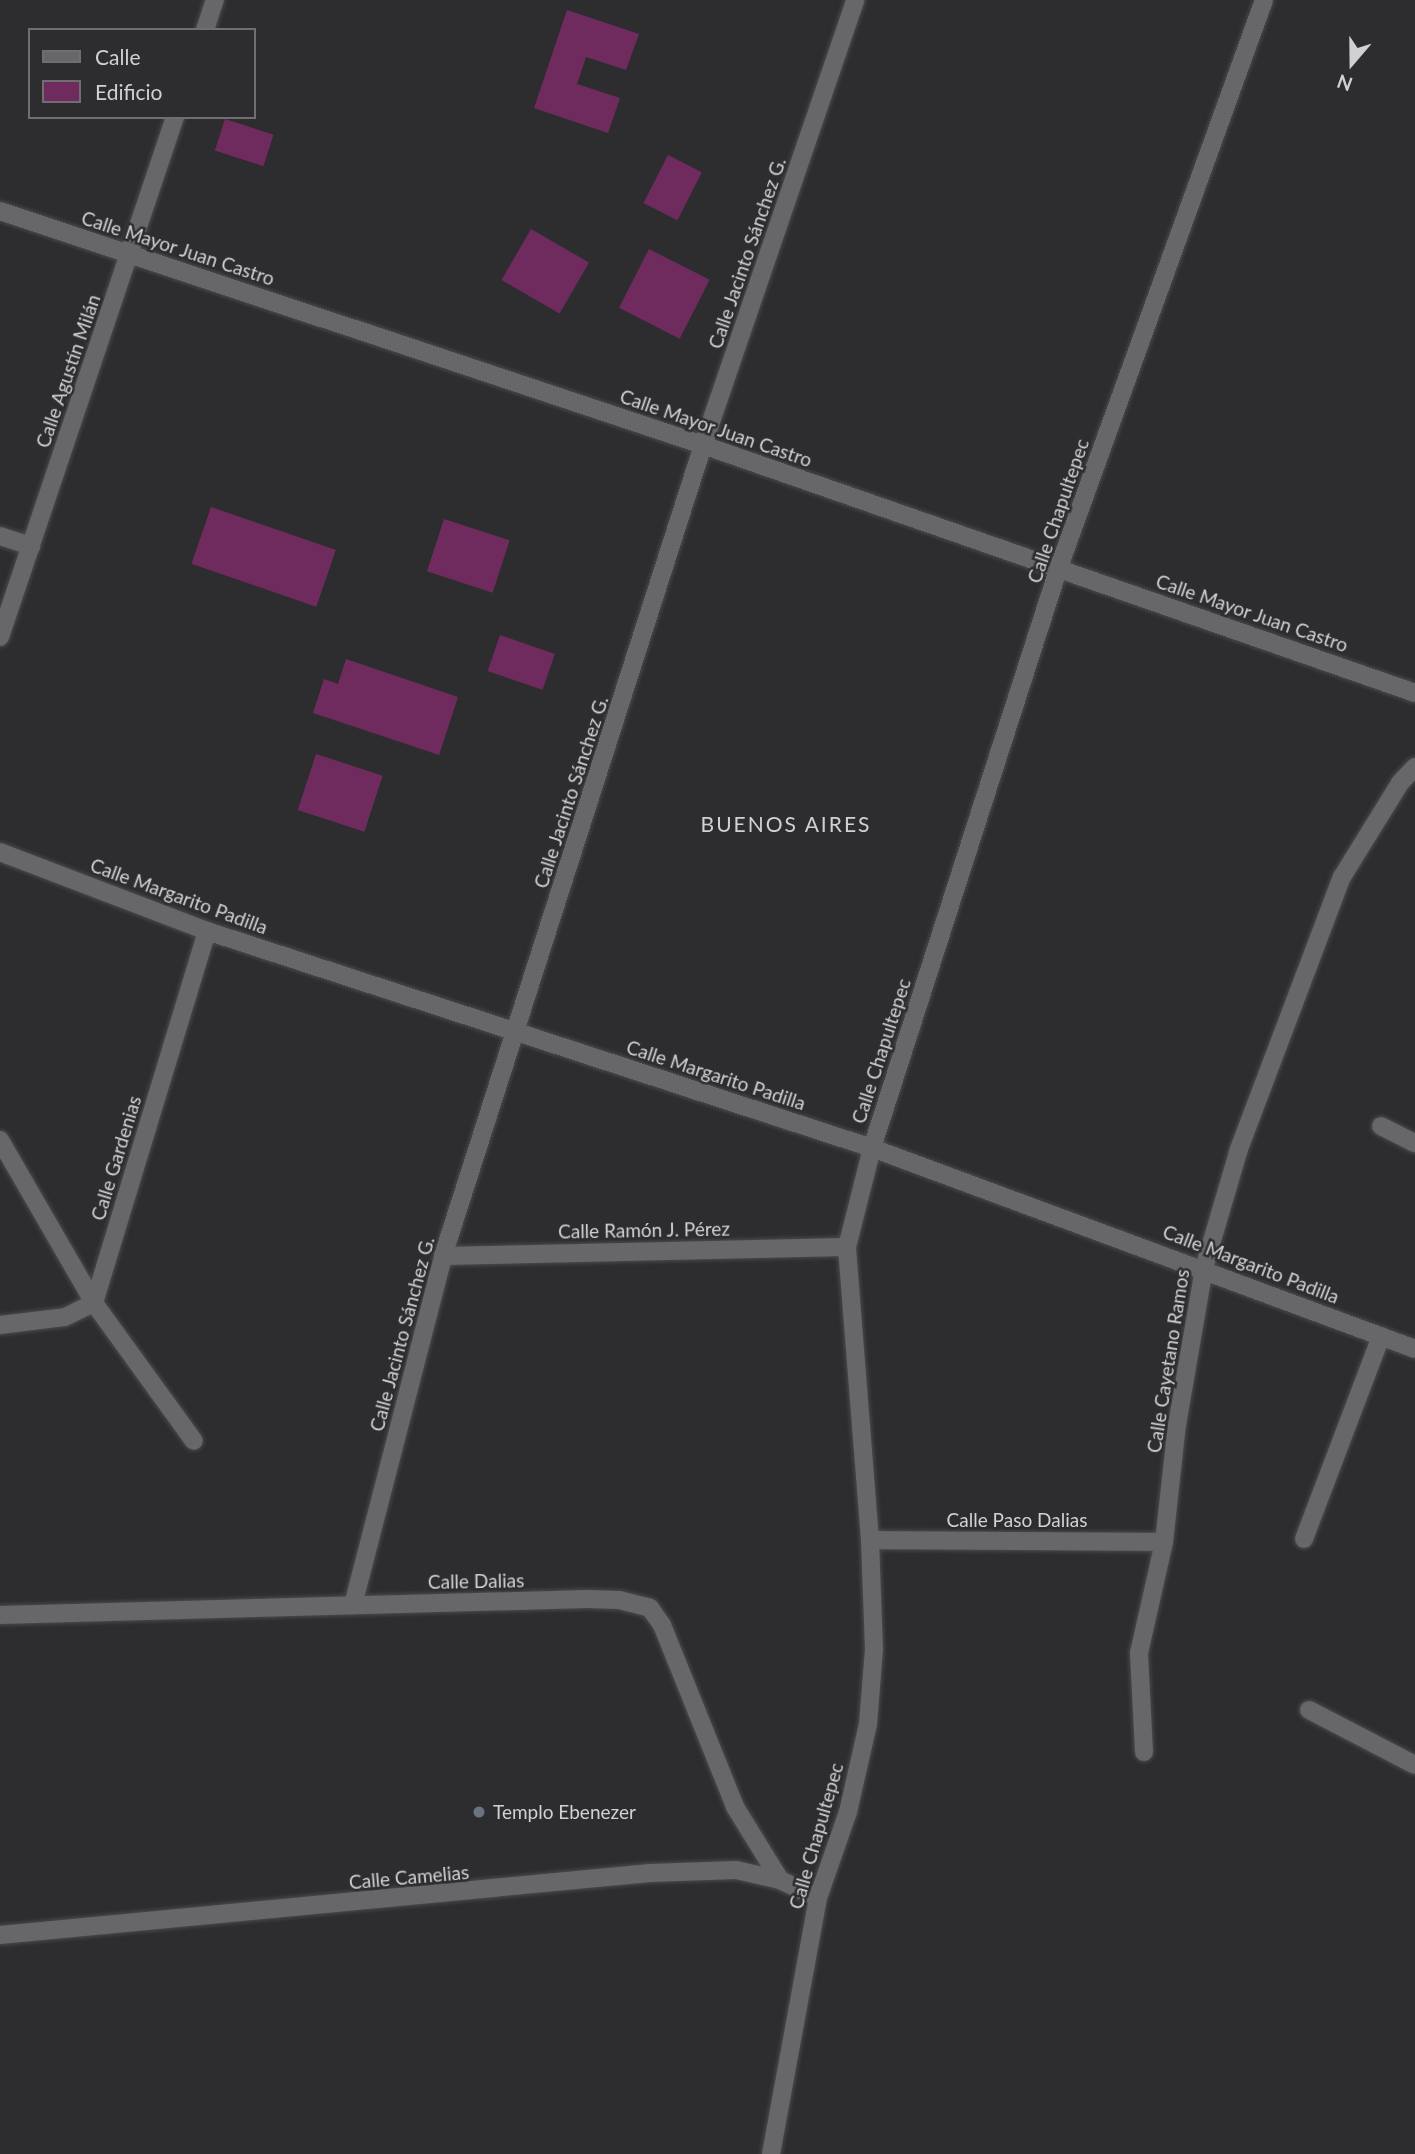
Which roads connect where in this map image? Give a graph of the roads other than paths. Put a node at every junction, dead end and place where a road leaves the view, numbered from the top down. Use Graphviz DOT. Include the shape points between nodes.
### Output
graph roads {
  1 [pos="215,0"];
  2 [pos="855,0"];
  3 [pos="1264,0"];
  4 [pos="206,28"];
  5 [pos="174,119"];
  6 [pos="0,211"];
  7 [pos="129,254"];
  8 [pos="703,445"];
  9 [pos="0,536"];
  10 [pos="31,546"];
  11 [pos="1059,567"];
  12 [pos="0,637"];
  13 [pos="1415,693"];
  14 [pos="1415,767"];
  15 [pos="0,852"];
  16 [pos="207,931"];
  17 [pos="517,1031"];
  18 [pos="1381,1126"];
  19 [pos="0,1140"];
  20 [pos="1415,1143"];
  21 [pos="872,1148"];
  22 [pos="847,1247"];
  23 [pos="443,1256"];
  24 [pos="1205,1268"];
  25 [pos="94,1303"];
  26 [pos="0,1325"];
  27 [pos="1381,1336"];
  28 [pos="1415,1349"];
  29 [pos="194,1441"];
  30 [pos="1304,1539"];
  31 [pos="870,1540"];
  32 [pos="1164,1542"];
  33 [pos="353,1605"];
  34 [pos="0,1615"];
  35 [pos="1309,1710"];
  36 [pos="1143,1752"];
  37 [pos="1415,1765"];
  38 [pos="780,1880"];
  39 [pos="818,1898"];
  40 [pos="0,1935"];
  41 [pos="771,2154"];
  1 -- 4 [label="street"];
  2 -- 8 [label="street, Calle Jacinto Sánchez G."];
  3 -- 11 [label="street, Calle Chapultepec"];
  5 -- 7 [label="street, Calle Agustín Milán"];
  6 -- 7 [label="street, Calle Mayor Juan Castro"];
  7 -- 8 [label="street, Calle Mayor Juan Castro"];
  7 -- 10 [label="street, Calle Agustín Milán"];
  8 -- 11 [label="street, Calle Mayor Juan Castro"];
  8 -- 17 [label="street, Calle Jacinto Sánchez G."];
  9 -- 10 [label="street"];
  10 -- 12 [label="street, Calle Agustín Milán"];
  11 -- 13 [label="street, Calle Mayor Juan Castro"];
  11 -- 21 [label="street, Calle Chapultepec"];
  14 -- 24 [label="street, Calle Cayetano Ramos" via="1400,783 1342,877 1239,1149"];
  15 -- 16 [label="street, Calle Margarito Padilla"];
  16 -- 17 [label="street, Calle Margarito Padilla"];
  16 -- 25 [label="street, Calle Gardenias"];
  17 -- 21 [label="street, Calle Margarito Padilla"];
  17 -- 23 [label="street, Calle Jacinto Sánchez G."];
  18 -- 20 [label="street"];
  19 -- 25 [label="street"];
  21 -- 22 [label="street, Calle Chapultepec"];
  21 -- 24 [label="street, Calle Margarito Padilla"];
  22 -- 23 [label="street, Calle Ramón J. Pérez"];
  22 -- 31 [label="street, Calle Chapultepec"];
  23 -- 33 [label="street, Calle Jacinto Sánchez G."];
  24 -- 27 [label="street, Calle Margarito Padilla"];
  24 -- 32 [label="street, Calle Cayetano Ramos" via="1177,1424"];
  25 -- 26 [label="street" via="65,1317"];
  25 -- 29 [label="street"];
  27 -- 28 [label="street, Calle Margarito Padilla"];
  27 -- 30 [label="street"];
  31 -- 32 [label="street, Calle Paso Dalias"];
  31 -- 39 [label="street, Calle Chapultepec" via="874,1649 868,1724 848,1812"];
  32 -- 36 [label="street, Calle Cayetano Ramos" via="1139,1653"];
  33 -- 34 [label="street, Calle Dalias"];
  33 -- 38 [label="street, Calle Dalias" via="587,1599 619,1600 650,1608 662,1625 735,1807"];
  35 -- 37 [label="street"];
  38 -- 39 [label="street, Calle Camelias"];
  38 -- 40 [label="street, Calle Camelias" via="736,1870 650,1874"];
  39 -- 41 [label="street, Calle Chapultepec"];
}
